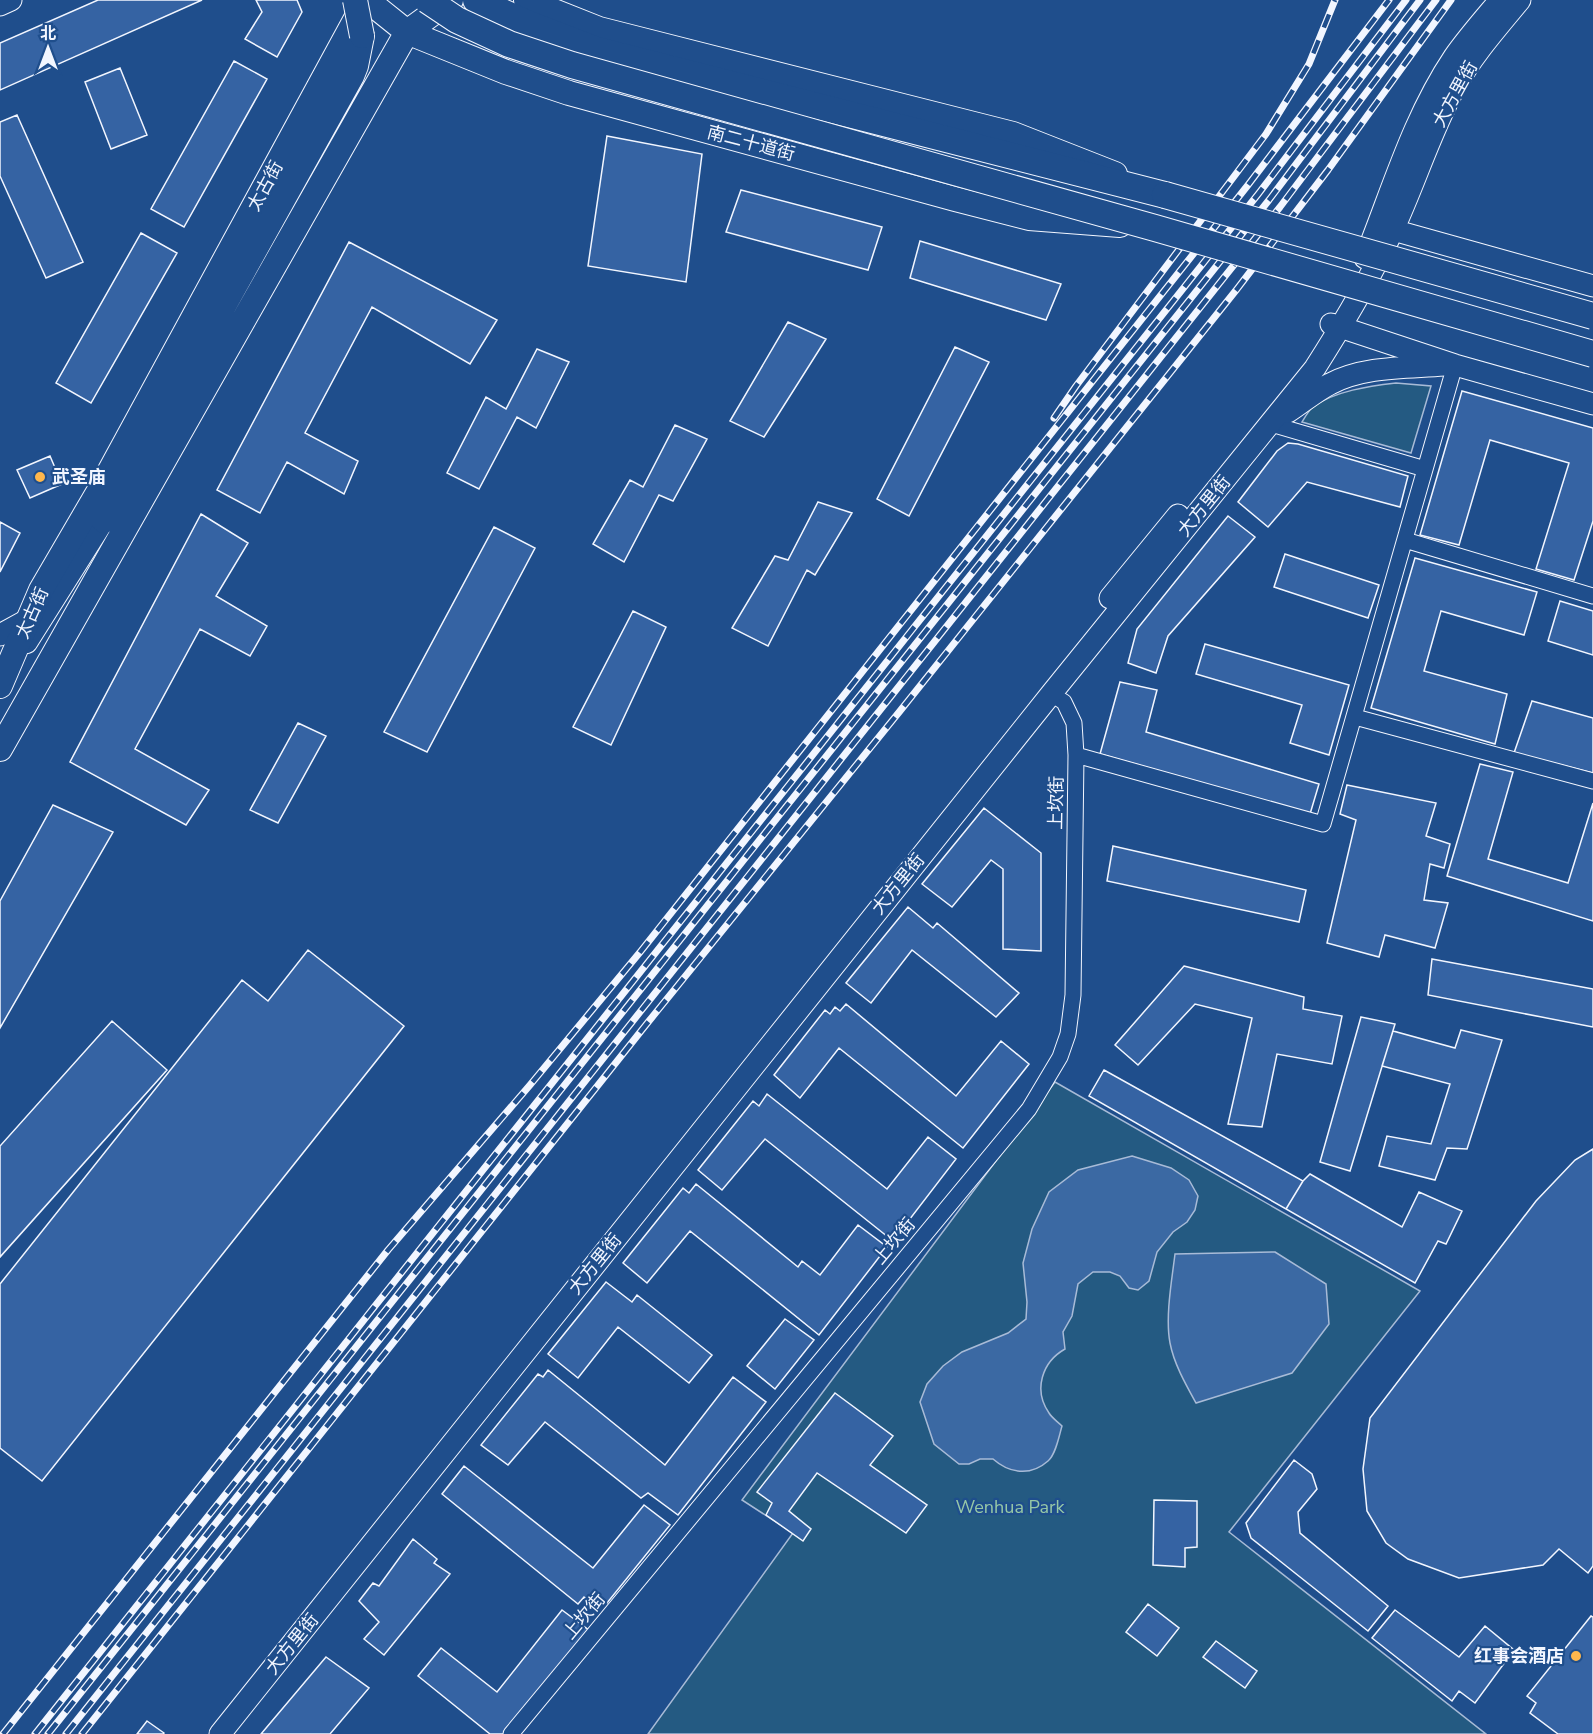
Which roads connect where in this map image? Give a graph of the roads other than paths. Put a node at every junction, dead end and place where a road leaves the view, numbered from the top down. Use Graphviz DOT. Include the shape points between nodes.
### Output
graph roads {
  1 [pos="11,0"];
  2 [pos="355,0"];
  3 [pos="367,0"];
  4 [pos="427,0"];
  5 [pos="451,0"];
  6 [pos="476,0"];
  7 [pos="526,0"];
  8 [pos="1500,0"];
  9 [pos="1520,0"];
  10 [pos="0,5"];
  11 [pos="407,32"];
  12 [pos="1165,195"];
  13 [pos="1155,228"];
  14 [pos="1393,230"];
  15 [pos="1593,286"];
  16 [pos="1593,316"];
  17 [pos="1336,326"];
  18 [pos="1593,354"];
  19 [pos="1455,364"];
  20 [pos="1593,404"];
  21 [pos="1270,424"];
  22 [pos="1425,469"];
  23 [pos="104,521"];
  24 [pos="1405,540"];
  25 [pos="1593,596"];
  26 [pos="29,619"];
  27 [pos="0,635"];
  28 [pos="2,682"];
  29 [pos="1051,693"];
  30 [pos="10,715"];
  31 [pos="1355,717"];
  32 [pos="0,749"];
  33 [pos="1076,755"];
  34 [pos="1593,781"];
  35 [pos="209,1734"];
  36 [pos="220,1734"];
  37 [pos="511,1734"];
  1 -- 10 [label="main road"];
  2 -- 23 [label="main road, 太古街, bridge" via="362,36 352,76"];
  3 -- 11 [label="main road, 南二十道街"];
  3 -- 26 [label="main road, 太古街" via="41,590"];
  4 -- 13 [label="highway, bridge" via="457,20 509,44 572,65"];
  5 -- 11 [label="main road"];
  6 -- 12 [label="highway" via="594,48"];
  7 -- 12 [label="main road" via="599,29 1013,134"];
  8 -- 17 [label="main road, 大方里街" via="1455,56 1435,91 1409,144"];
  9 -- 14 [label="main road, 大方里街" via="1456,85"];
  11 -- 13 [label="main road, 南二十道街" via="569,93 955,199 1029,218"];
  11 -- 30 [label="main road, 太古街"];
  12 -- 16 [label="highway, bridge"];
  13 -- 18 [label="highway, bridge"];
  14 -- 15 [label="main road"];
  14 -- 17 [label="main road, 大方里街"];
  17 -- 19 [label="main road"];
  17 -- 21 [label="main road, 大方里街" via="1315,369"];
  17 -- 35 [label="main road, 大方里街" via="1150,548"];
  19 -- 20 [label="main road"];
  19 -- 21 [label="main road" via="1359,373 1331,383"];
  19 -- 22 [label="street"];
  21 -- 22 [label="street"];
  21 -- 29 [label="main road, 大方里街"];
  22 -- 24 [label="street"];
  23 -- 28 [label="street, 太古街"];
  24 -- 25 [label="street"];
  24 -- 31 [label="street"];
  26 -- 27 [label="main road"];
  26 -- 28 [label="main road, 太古街"];
  29 -- 33 [label="street, 上坎街" via="1064,702 1074,723"];
  29 -- 36 [label="main road, 大方里街"];
  30 -- 32 [label="main road, 太古街"];
  31 -- 33 [label="street" via="1323,824"];
  31 -- 34 [label="street"];
  33 -- 37 [label="street, 上坎街" via="1073,995 1068,1034 1060,1057 1029,1109"];
}
